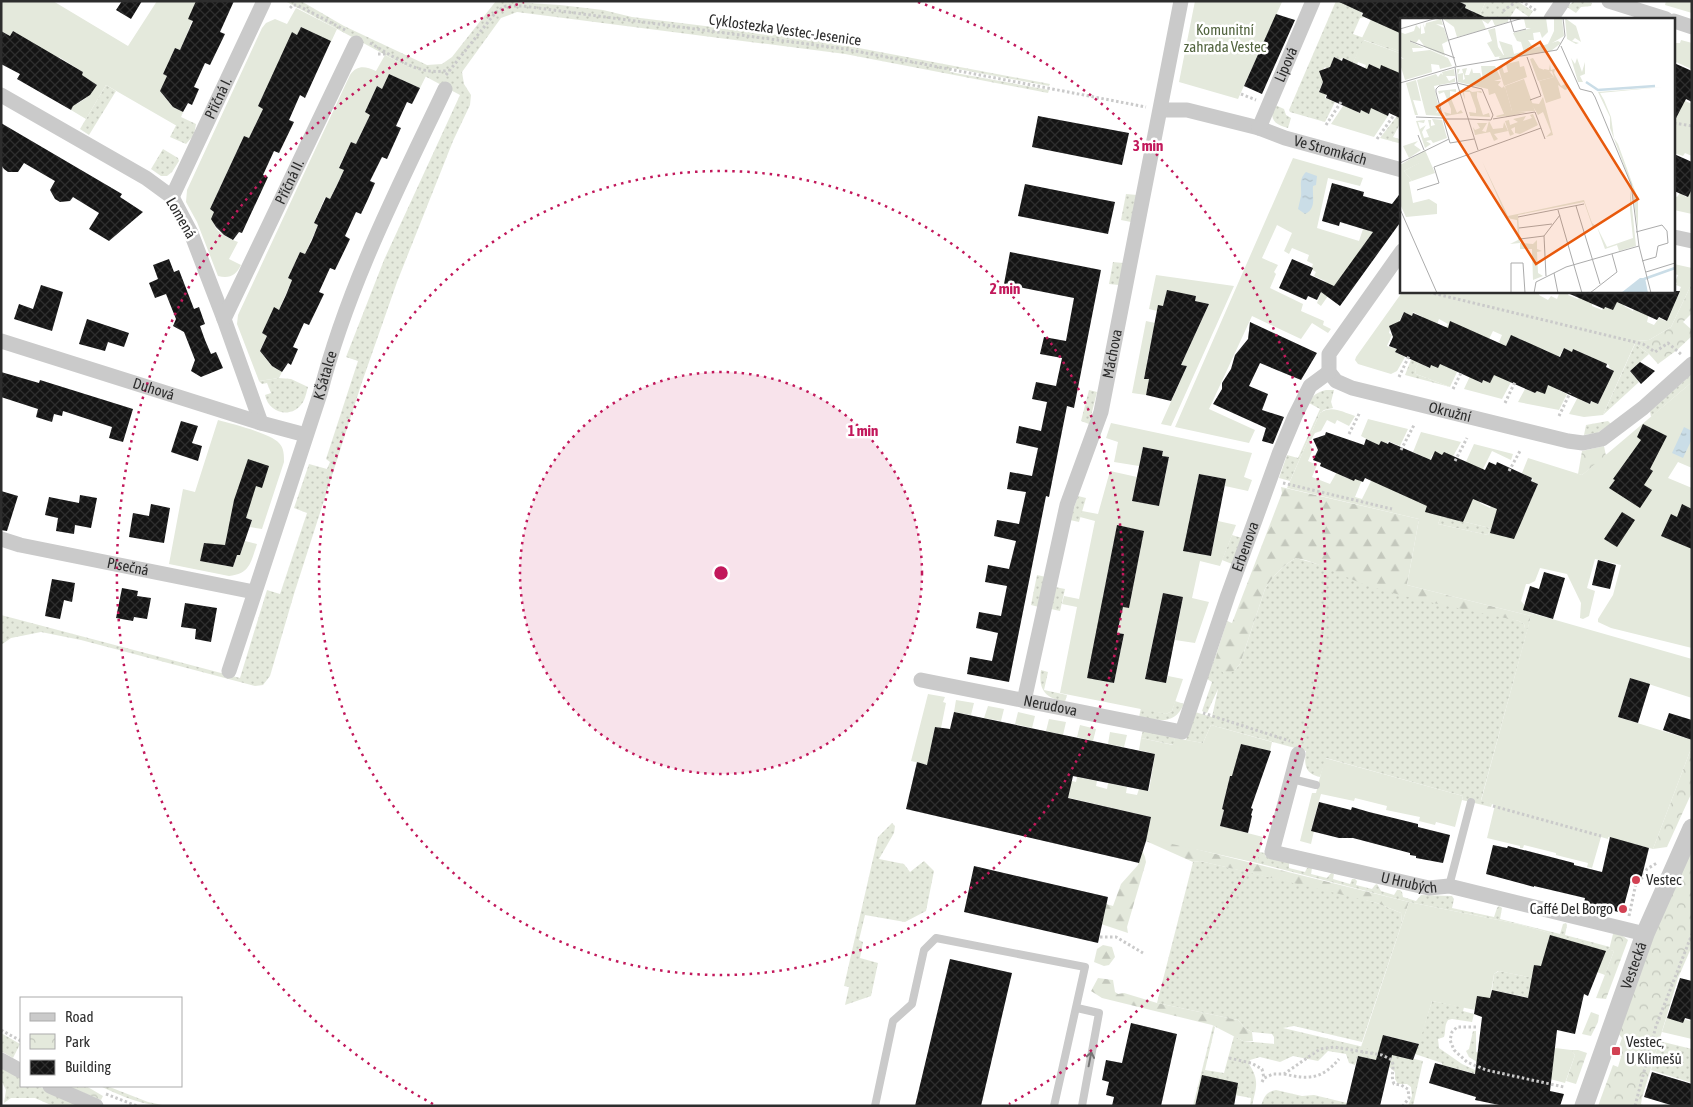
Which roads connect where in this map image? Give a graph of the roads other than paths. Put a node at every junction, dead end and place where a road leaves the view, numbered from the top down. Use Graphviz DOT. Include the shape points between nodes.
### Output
graph roads {
  1 [pos="264,1"];
  2 [pos="1181,1"];
  3 [pos="1313,1"];
  4 [pos="1563,1"];
  5 [pos="1609,1"];
  6 [pos="1552,18"];
  7 [pos="1663,18"];
  8 [pos="1676,22"];
  9 [pos="1692,26"];
  10 [pos="356,43"];
  11 [pos="444,83"];
  12 [pos="1,95"];
  13 [pos="1161,110"];
  14 [pos="1259,128"];
  15 [pos="1400,169"];
  16 [pos="172,197"];
  17 [pos="1676,237"];
  18 [pos="1692,241"];
  19 [pos="1400,254"];
  20 [pos="224,319"];
  21 [pos="1,341"];
  22 [pos="1691,365"];
  23 [pos="1328,372"];
  24 [pos="261,423"];
  25 [pos="306,435"];
  26 [pos="1,539"];
  27 [pos="254,592"];
  28 [pos="229,671"];
  29 [pos="922,680"];
  30 [pos="1024,700"];
  31 [pos="1182,732"];
  32 [pos="1294,751"];
  33 [pos="1292,779"];
  34 [pos="1316,785"];
  35 [pos="1471,802"];
  36 [pos="1692,828"];
  37 [pos="1449,886"];
  38 [pos="1645,934"];
  39 [pos="1077,1008"];
  40 [pos="2,1061"];
  41 [pos="20,1070"];
  42 [pos="52,1087"];
  43 [pos="96,1106"];
  44 [pos="875,1106"];
  45 [pos="1054,1106"];
  46 [pos="1082,1106"];
  47 [pos="1584,1106"];
  1 -- 16 [label="street, Příčná I."];
  2 -- 13 [label="street, Máchova"];
  3 -- 14 [label="street, Lipová"];
  4 -- 6 [label="street"];
  5 -- 7 [label="street"];
  8 -- 9 [label="street"];
  10 -- 20 [label="street, Příčná II."];
  11 -- 25 [label="street, K Šátalce" via="359,277"];
  12 -- 16 [label="street, Lomená" via="146,178"];
  13 -- 14 [label="street, Ve Stromkách" via="1188,110"];
  13 -- 30 [label="street, Máchova" via="1101,412 1066,505"];
  14 -- 15 [label="street, Ve Stromkách"];
  16 -- 20 [label="street, Lomená" via="191,233"];
  17 -- 18 [label="street"];
  19 -- 23 [label="street" via="1329,354"];
  20 -- 24 [label="street, Lomená"];
  21 -- 24 [label="street, Duhová"];
  22 -- 23 [label="street, Okružní" via="1615,430 1602,439 1583,443 1352,388 1336,381"];
  23 -- 31 [label="street, Erbenova" via="1310,386 1295,416"];
  24 -- 25 [label="street, Duhová"];
  25 -- 27 [label="street, K Šátalce"];
  26 -- 27 [label="street, Písečná"];
  27 -- 28 [label="street, K Šátalce"];
  29 -- 30 [label="street, Nerudova"];
  30 -- 31 [label="street, Nerudova"];
  32 -- 33 [label="street, U Hrubých"];
  33 -- 34 [label="lane"];
  33 -- 37 [label="street, U Hrubých" via="1272,852 1429,888"];
  35 -- 37 [label="lane"];
  36 -- 38 [label="street, Vestecká"];
  37 -- 38 [label="street, U Hrubých"];
  38 -- 47 [label="street, Vestecká"];
  39 -- 44 [label="lane" via="1085,967 936,938 924,950 912,1004 893,1021"];
  39 -- 45 [label="lane"];
  46 -- 39 [label="lane, one-way" via="1099,1013"];
  40 -- 41 [label="street"];
  42 -- 43 [label="street"];
}
